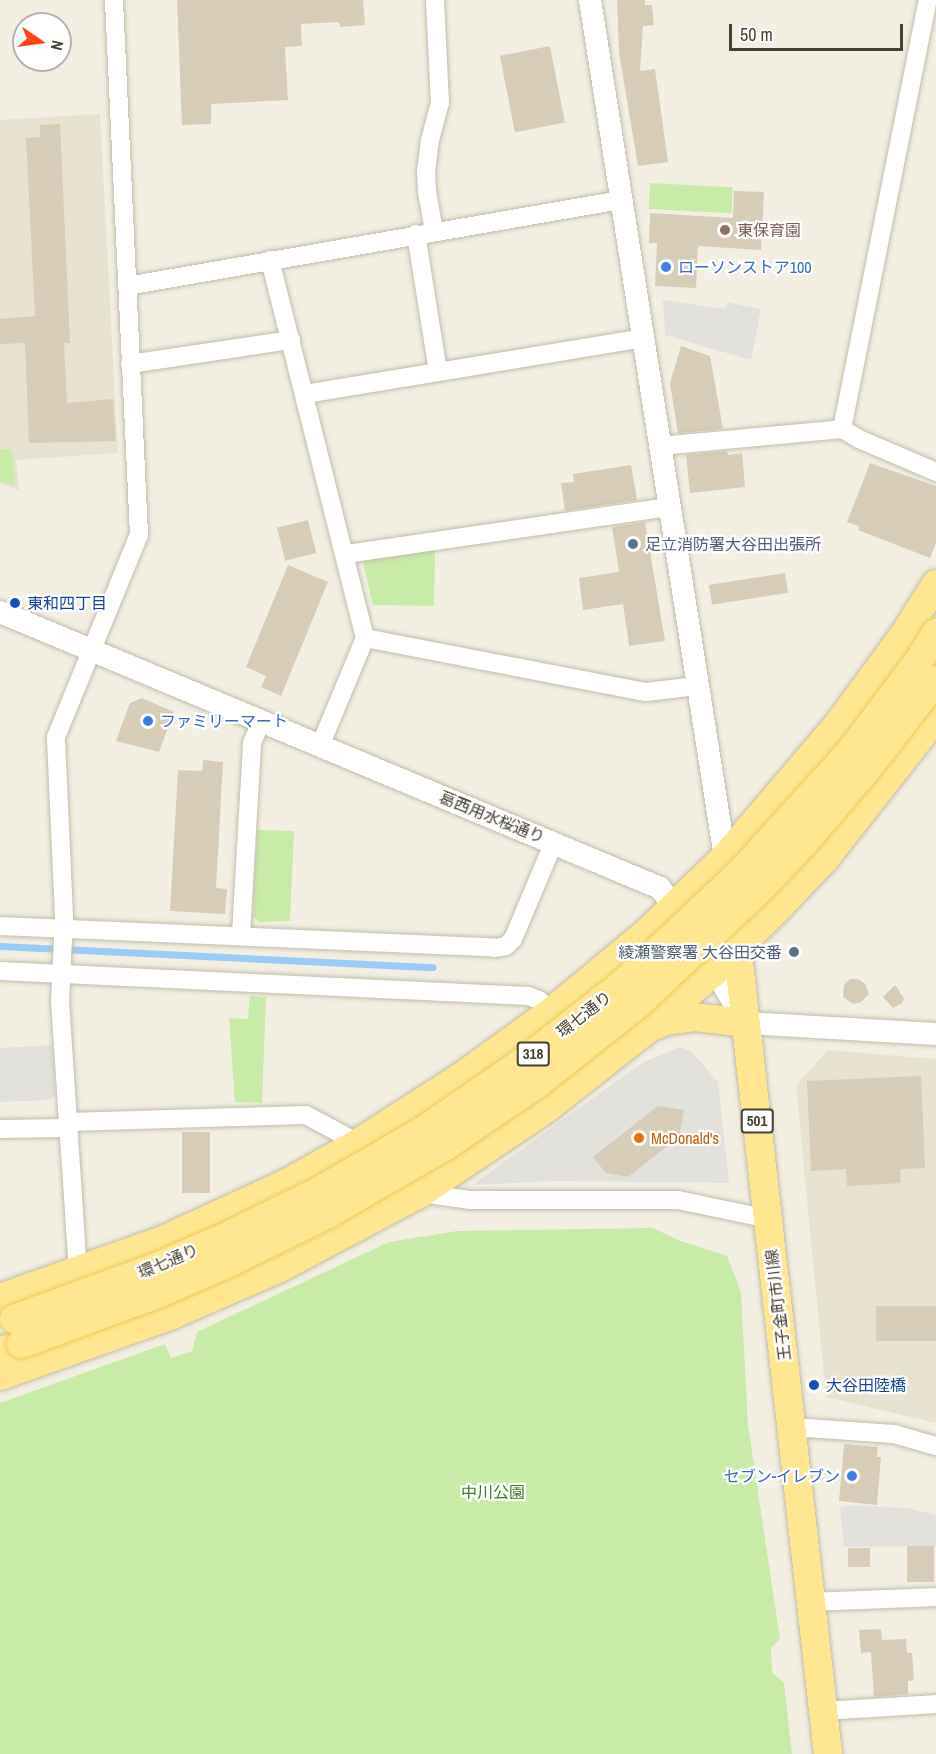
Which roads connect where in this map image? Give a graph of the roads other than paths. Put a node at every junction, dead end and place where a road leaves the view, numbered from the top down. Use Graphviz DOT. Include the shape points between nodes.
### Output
graph roads {
  1 [pos="114,0"];
  2 [pos="435,0"];
  3 [pos="590,0"];
  4 [pos="928,0"];
  5 [pos="621,200"];
  6 [pos="434,231"];
  7 [pos="416,234"];
  8 [pos="270,260"];
  9 [pos="127,286"];
  10 [pos="642,338"];
  11 [pos="291,340"];
  12 [pos="130,364"];
  13 [pos="438,371"];
  14 [pos="305,394"];
  15 [pos="842,429"];
  16 [pos="660,446"];
  17 [pos="936,472"];
  18 [pos="670,507"];
  19 [pos="346,554"];
  20 [pos="936,584"];
  21 [pos="0,612"];
  22 [pos="936,633"];
  23 [pos="365,638"];
  24 [pos="92,651"];
  25 [pos="936,680"];
  26 [pos="697,686"];
  27 [pos="936,717"];
  28 [pos="261,722"];
  29 [pos="320,746"];
  30 [pos="554,842"];
  31 [pos="725,857"];
  32 [pos="675,907"];
  33 [pos="0,926"];
  34 [pos="64,929"];
  35 [pos="241,935"];
  36 [pos="737,948"];
  37 [pos="0,971"];
  38 [pos="715,971"];
  39 [pos="60,974"];
  40 [pos="551,1012"];
  41 [pos="746,1023"];
  42 [pos="649,1028"];
  43 [pos="936,1034"];
  44 [pos="67,1125"];
  45 [pos="0,1129"];
  46 [pos="358,1143"];
  47 [pos="421,1193"];
  48 [pos="769,1219"];
  49 [pos="78,1272"];
  50 [pos="7,1327"];
  51 [pos="0,1376"];
  52 [pos="792,1427"];
  53 [pos="936,1446"];
  54 [pos="936,1597"];
  55 [pos="812,1602"];
  56 [pos="936,1704"];
  57 [pos="824,1711"];
  58 [pos="828,1754"];
  1 -- 9 [label="street"];
  2 -- 6 [label="street" via="440,103 426,172"];
  3 -- 5 [label="street"];
  4 -- 15 [label="street"];
  5 -- 6 [label="street"];
  5 -- 10 [label="street"];
  6 -- 7 [label="street"];
  7 -- 8 [label="street"];
  7 -- 13 [label="street"];
  8 -- 9 [label="street"];
  8 -- 11 [label="street"];
  9 -- 12 [label="street"];
  10 -- 13 [label="street"];
  10 -- 16 [label="street"];
  11 -- 12 [label="street"];
  11 -- 14 [label="street"];
  12 -- 24 [label="street" via="139,535"];
  13 -- 14 [label="street"];
  14 -- 19 [label="street"];
  15 -- 16 [label="street"];
  15 -- 17 [label="street"];
  16 -- 18 [label="street"];
  18 -- 19 [label="street"];
  18 -- 26 [label="street"];
  19 -- 23 [label="street"];
  20 -- 31 [label="main road, 318" via="839,723"];
  21 -- 24 [label="street, 葛西用水桜通り"];
  22 -- 50 [label="main road, 環七通り / 318, bridge" via="850,752 742,871 620,986 524,1061 424,1130 317,1192 163,1263"];
  23 -- 26 [label="street" via="646,692"];
  23 -- 29 [label="street"];
  24 -- 28 [label="street, 葛西用水桜通り"];
  24 -- 34 [label="street" via="56,737"];
  25 -- 50 [label="main road, 環七通り / 318, bridge" via="811,836 759,890 638,1004 538,1083 444,1147 328,1214 233,1261 160,1293"];
  26 -- 31 [label="street"];
  27 -- 36 [label="main road" via="824,860"];
  28 -- 29 [label="street, 葛西用水桜通り"];
  28 -- 35 [label="street" via="252,743"];
  29 -- 30 [label="street, 葛西用水桜通り"];
  30 -- 32 [label="street, 葛西用水桜通り" via="660,888"];
  30 -- 35 [label="street" via="534,895 506,946"];
  31 -- 32 [label="main road, 318"];
  31 -- 36 [label="main road, 王子金町市川線 / 501"];
  32 -- 38 [label="street, 葛西用水桜通り"];
  32 -- 40 [label="main road, 318"];
  33 -- 34 [label="street"];
  34 -- 35 [label="street"];
  34 -- 39 [label="street"];
  36 -- 38 [label="main road"];
  36 -- 41 [label="main road, 王子金町市川線 / 501"];
  37 -- 39 [label="street"];
  38 -- 41 [label="street, 葛西用水桜通り"];
  38 -- 42 [label="main road"];
  39 -- 40 [label="street" via="528,996"];
  39 -- 44 [label="street"];
  40 -- 46 [label="main road, 318"];
  41 -- 42 [label="main road" via="694,1017"];
  41 -- 43 [label="street"];
  41 -- 48 [label="main road, 王子金町市川線 / 501"];
  42 -- 47 [label="main road" via="546,1110"];
  44 -- 45 [label="street"];
  44 -- 46 [label="street" via="306,1115"];
  44 -- 49 [label="street"];
  46 -- 49 [label="main road, 318" via="219,1215"];
  47 -- 48 [label="street" via="470,1200 678,1200"];
  47 -- 51 [label="main road" via="226,1293"];
  48 -- 52 [label="main road, 王子金町市川線 / 501"];
  49 -- 50 [label="main road, 318"];
  52 -- 53 [label="street" via="894,1434"];
  52 -- 55 [label="main road, 王子金町市川線 / 501"];
  54 -- 55 [label="street"];
  55 -- 57 [label="main road, 王子金町市川線 / 501"];
  56 -- 57 [label="street"];
  57 -- 58 [label="main road, 王子金町市川線 / 501"];
}
